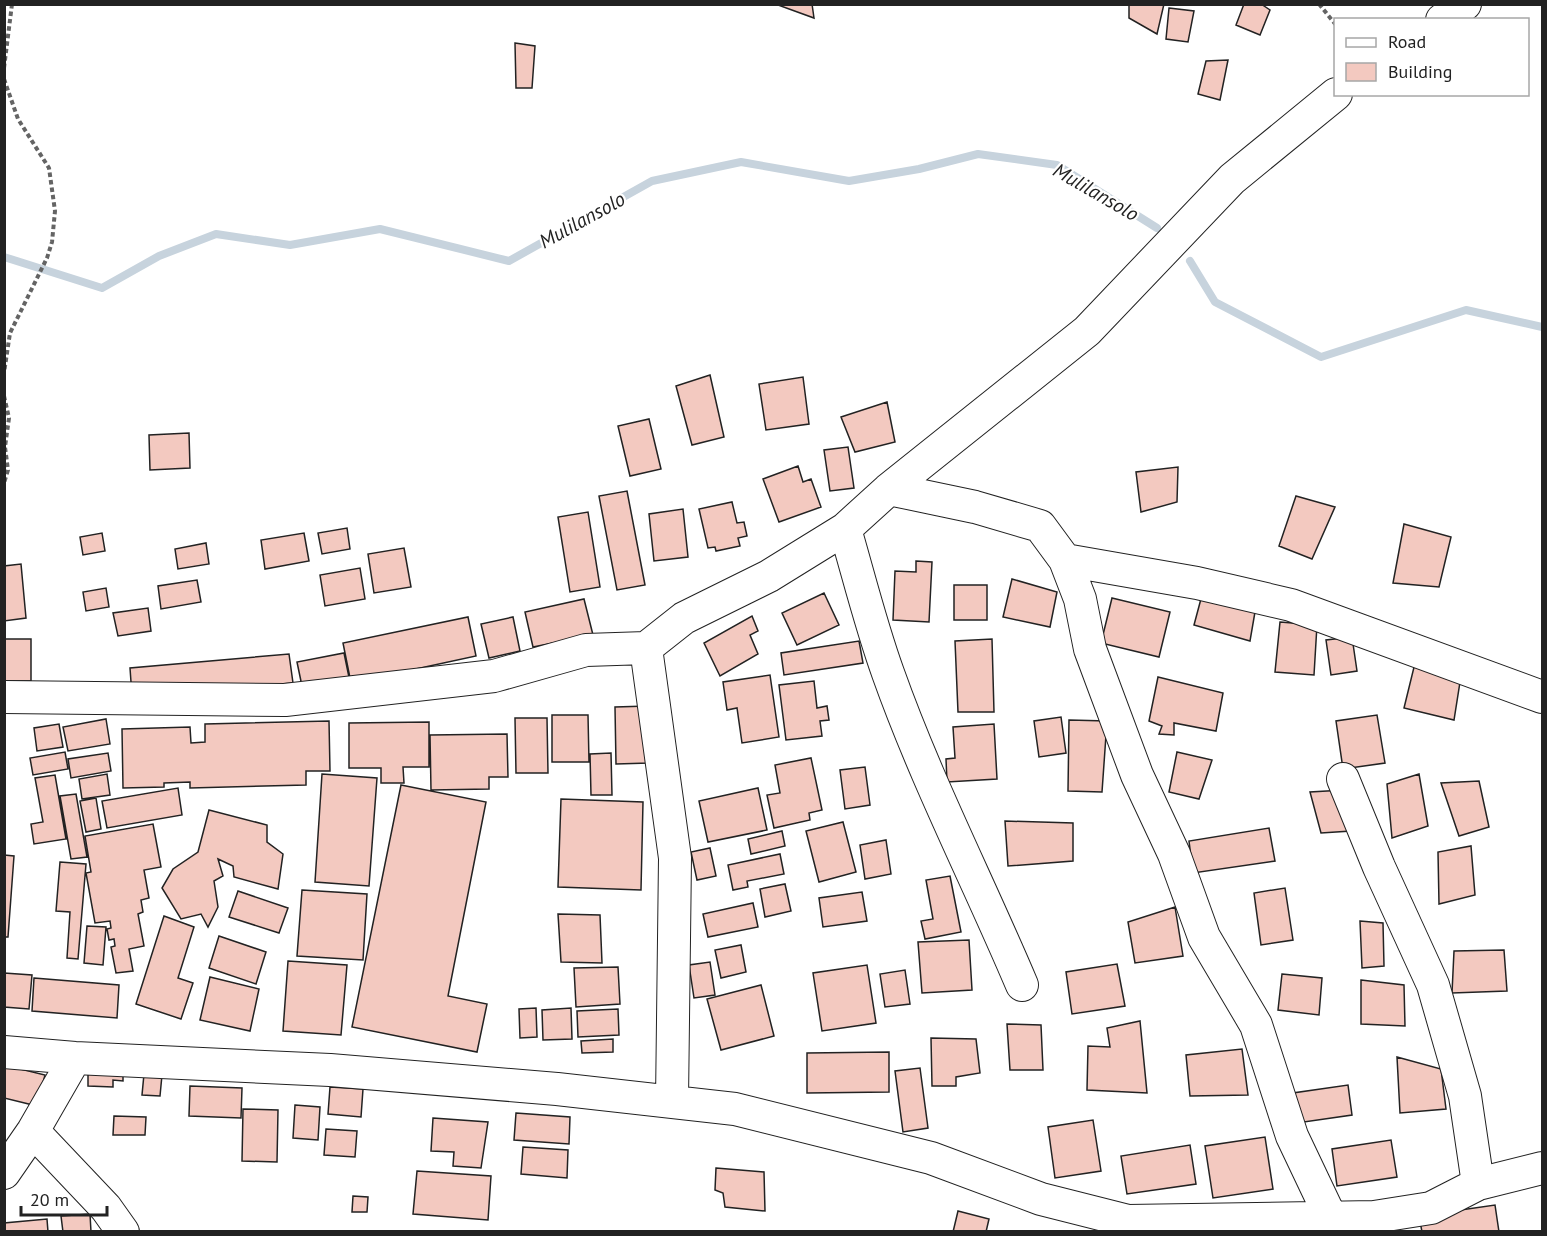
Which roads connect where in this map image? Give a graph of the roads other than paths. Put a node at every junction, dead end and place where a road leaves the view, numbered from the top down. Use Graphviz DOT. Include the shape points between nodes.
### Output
graph roads {
  1 [pos="1465,4"];
  2 [pos="1445,18"];
  3 [pos="1334,95"];
  4 [pos="889,489"];
  5 [pos="845,529"];
  6 [pos="1065,560"];
  7 [pos="646,648"];
  8 [pos="4,697"];
  9 [pos="1542,697"];
  10 [pos="1343,779"];
  11 [pos="1022,985"];
  12 [pos="4,1052"];
  13 [pos="75,1058"];
  14 [pos="672,1101"];
  15 [pos="33,1131"];
  16 [pos="1542,1167"];
  17 [pos="4,1173"];
  18 [pos="1478,1184"];
  19 [pos="1330,1216"];
  20 [pos="123,1232"];
  1 -- 2 [label="street"];
  3 -- 4 [label="street" via="1232,179 1087,331"];
  4 -- 5 [label="street"];
  4 -- 6 [label="street" via="1040,526"];
  5 -- 7 [label="street" via="769,576 684,618"];
  5 -- 11 [label="street" via="888,673"];
  6 -- 9 [label="street" via="1197,583 1291,605"];
  6 -- 19 [label="street" via="1080,599 1090,649 1137,775 1174,854 1204,937 1256,1025 1292,1136"];
  7 -- 8 [label="street" via="586,650 494,675 285,700"];
  7 -- 14 [label="street" via="675,858"];
  10 -- 18 [label="street" via="1433,985 1465,1096"];
  12 -- 13 [label="street"];
  13 -- 14 [label="street" via="330,1070"];
  13 -- 15 [label="street"];
  14 -- 19 [label="street" via="735,1109 931,1158 1041,1198 1128,1221"];
  15 -- 17 [label="street"];
  15 -- 20 [label="street" via="106,1208"];
  16 -- 18 [label="street"];
  18 -- 19 [label="street" via="1431,1208 1374,1217"];
}
